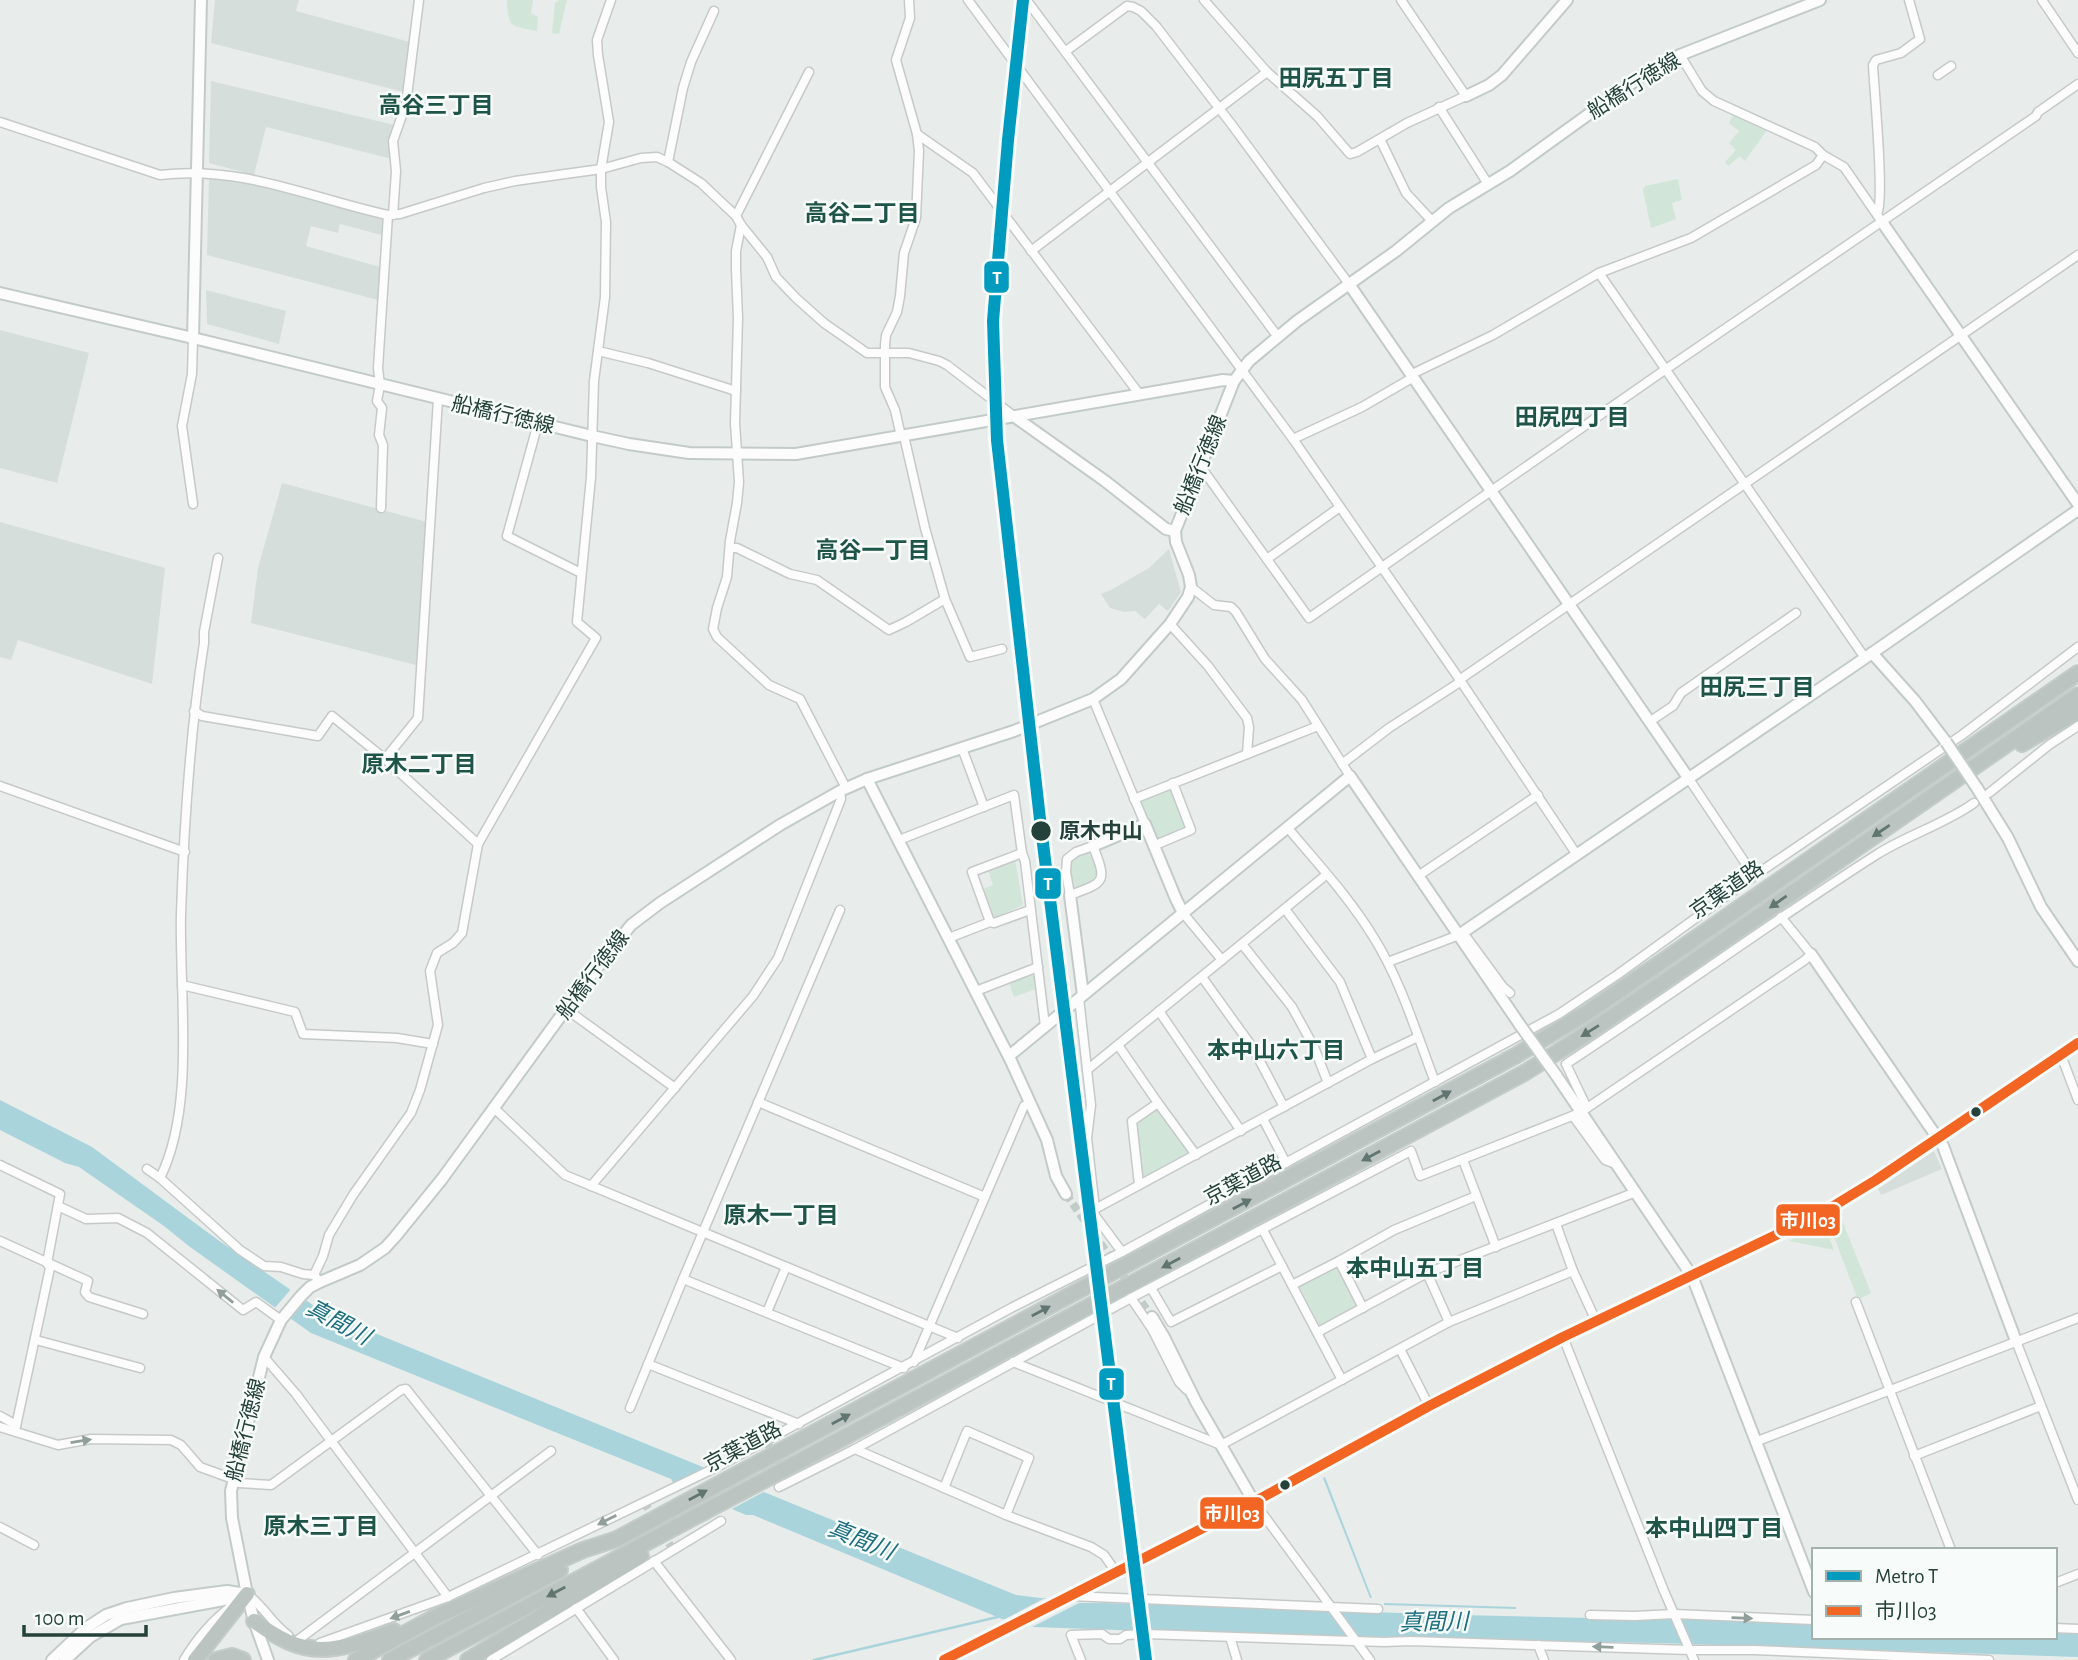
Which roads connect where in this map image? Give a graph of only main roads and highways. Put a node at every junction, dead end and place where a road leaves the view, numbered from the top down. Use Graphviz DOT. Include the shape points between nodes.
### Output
graph roads {
  1 [pos="2078,673"];
  2 [pos="2078,695"];
  3 [pos="2078,711"];
  4 [pos="1912,810"];
  5 [pos="702,1513"];
  6 [pos="617,1539"];
  7 [pos="247,1594"];
  8 [pos="435,1617"];
  9 [pos="254,1621"];
  10 [pos="531,1622"];
  11 [pos="195,1660"];
  12 [pos="216,1660"];
  13 [pos="243,1660"];
  14 [pos="356,1660"];
  15 [pos="390,1660"];
  16 [pos="427,1660"];
  17 [pos="459,1660"];
  18 [pos="468,1660"];
  6 -- 1 [label="highway, 京葉道路, one-way, bridge" via="1515,1056 1588,1012"];
  2 -- 4 [label="highway, 京葉道路"];
  3 -- 4 [label="highway"];
  4 -- 5 [label="highway, 京葉道路, one-way, bridge" via="1526,1072"];
  5 -- 10 [label="highway" via="665,1541"];
  5 -- 16 [label="highway, 京葉道路, one-way"];
  6 -- 8 [label="highway"];
  6 -- 15 [label="highway, 京葉道路"];
  7 -- 11 [label="highway"];
  8 -- 9 [label="highway" via="317,1656 291,1651"];
  8 -- 14 [label="highway"];
  10 -- 17 [label="highway"];
  10 -- 18 [label="highway"];
  12 -- 13 [label="highway" via="232,1656"];
}
